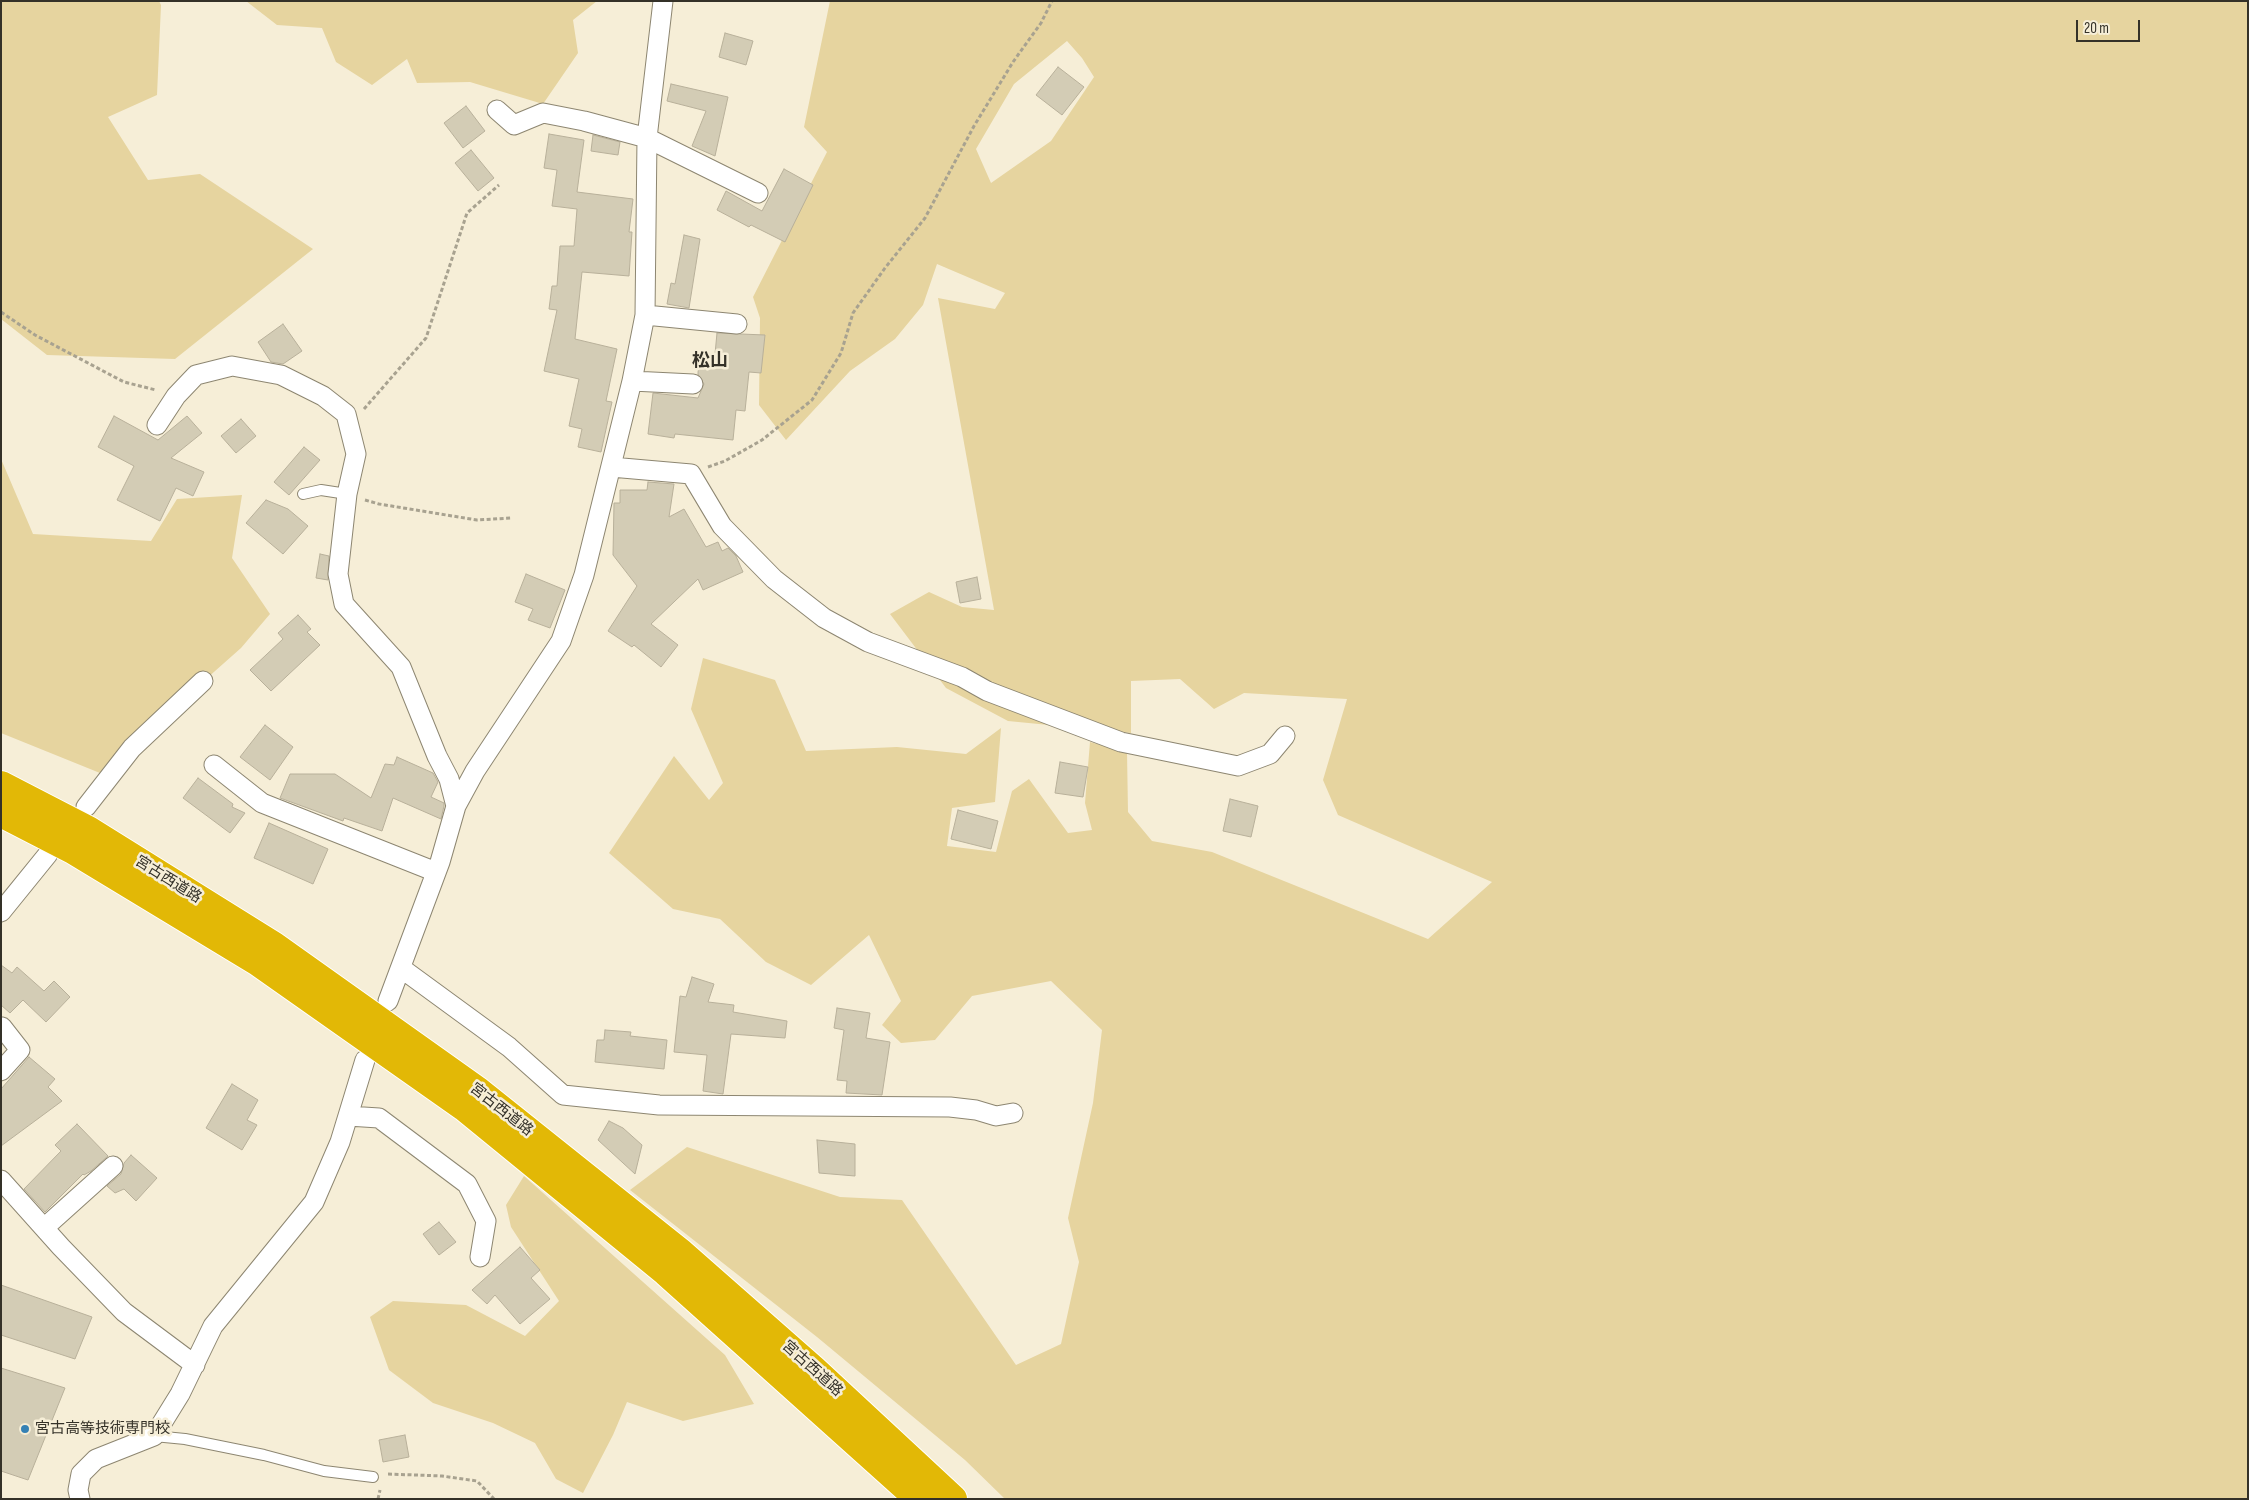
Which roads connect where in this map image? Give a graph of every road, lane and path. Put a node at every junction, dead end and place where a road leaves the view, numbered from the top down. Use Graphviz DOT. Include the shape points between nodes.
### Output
graph roads {
  1 [pos="663,1"];
  2 [pos="1052,1"];
  3 [pos="497,110"];
  4 [pos="647,138"];
  5 [pos="499,185"];
  6 [pos="758,193"];
  7 [pos="1,312"];
  8 [pos="645,315"];
  9 [pos="737,324"];
  10 [pos="632,381"];
  11 [pos="693,384"];
  12 [pos="176,396"];
  13 [pos="157,425"];
  14 [pos="349,426"];
  15 [pos="611,467"];
  16 [pos="691,474"];
  17 [pos="303,494"];
  18 [pos="347,494"];
  19 [pos="511,518"];
  20 [pos="203,681"];
  21 [pos="1285,736"];
  22 [pos="214,765"];
  23 [pos="1,785"];
  24 [pos="456,806"];
  25 [pos="86,807"];
  26 [pos="1,813"];
  27 [pos="48,854"];
  28 [pos="436,872"];
  29 [pos="1,912"];
  30 [pos="401,968"];
  31 [pos="388,1000"];
  32 [pos="2,1027"];
  33 [pos="365,1060"];
  34 [pos="1,1071"];
  35 [pos="1013,1113"];
  36 [pos="348,1116"];
  37 [pos="113,1166"];
  38 [pos="1,1180"];
  39 [pos="44,1228"];
  40 [pos="480,1257"];
  41 [pos="195,1364"];
  42 [pos="154,1436"];
  43 [pos="373,1477"];
  44 [pos="80,1499"];
  45 [pos="494,1499"];
  46 [pos="919,1499"];
  47 [pos="953,1499"];
  1 -- 4 [label="street"];
  2 -- 16 [label="path" via="1041,24 974,126 925,218 853,313 841,353 812,400 762,440 725,461"];
  3 -- 4 [label="street" via="514,125 543,113 584,120"];
  4 -- 6 [label="street"];
  4 -- 8 [label="street"];
  5 -- 14 [label="path" via="467,213 426,338"];
  7 -- 12 [label="path" via="35,335 124,382"];
  8 -- 9 [label="street"];
  8 -- 10 [label="street"];
  10 -- 11 [label="street"];
  10 -- 15 [label="street"];
  12 -- 13 [label="street"];
  12 -- 14 [label="street" via="196,375 232,366 281,375 323,396 346,414"];
  14 -- 18 [label="street" via="356,454"];
  15 -- 16 [label="street"];
  15 -- 24 [label="street" via="584,576 561,641"];
  16 -- 21 [label="street" via="722,526 774,579 824,618 868,642 962,677 987,692 1121,742 1238,766 1270,754"];
  17 -- 18 [label="lane" via="321,490"];
  18 -- 19 [label="path" via="379,504 477,520"];
  18 -- 24 [label="street" via="338,574 344,604 401,667 449,779"];
  20 -- 25 [label="street" via="132,748"];
  22 -- 28 [label="street" via="262,803"];
  23 -- 47 [label="highway, 宮古西道路" via="88,830 274,946 478,1091 681,1253"];
  24 -- 28 [label="street"];
  26 -- 46 [label="highway, 宮古西道路" via="73,850 258,962 464,1107 666,1272"];
  27 -- 29 [label="street"];
  28 -- 30 [label="street"];
  30 -- 31 [label="street"];
  30 -- 35 [label="street" via="509,1047 563,1095 660,1106 950,1107 996,1116"];
  32 -- 34 [label="street" via="20,1050"];
  33 -- 36 [label="street"];
  36 -- 40 [label="street" via="379,1118 467,1184 486,1221"];
  36 -- 41 [label="street" via="314,1202 213,1326"];
  37 -- 39 [label="street"];
  38 -- 39 [label="street"];
  39 -- 41 [label="street" via="124,1312"];
  41 -- 42 [label="street"];
  42 -- 43 [label="lane" via="264,1455 324,1471"];
  42 -- 44 [label="street" via="96,1459 81,1474"];
  43 -- 45 [label="path" via="391,1473 477,1481"];
}
